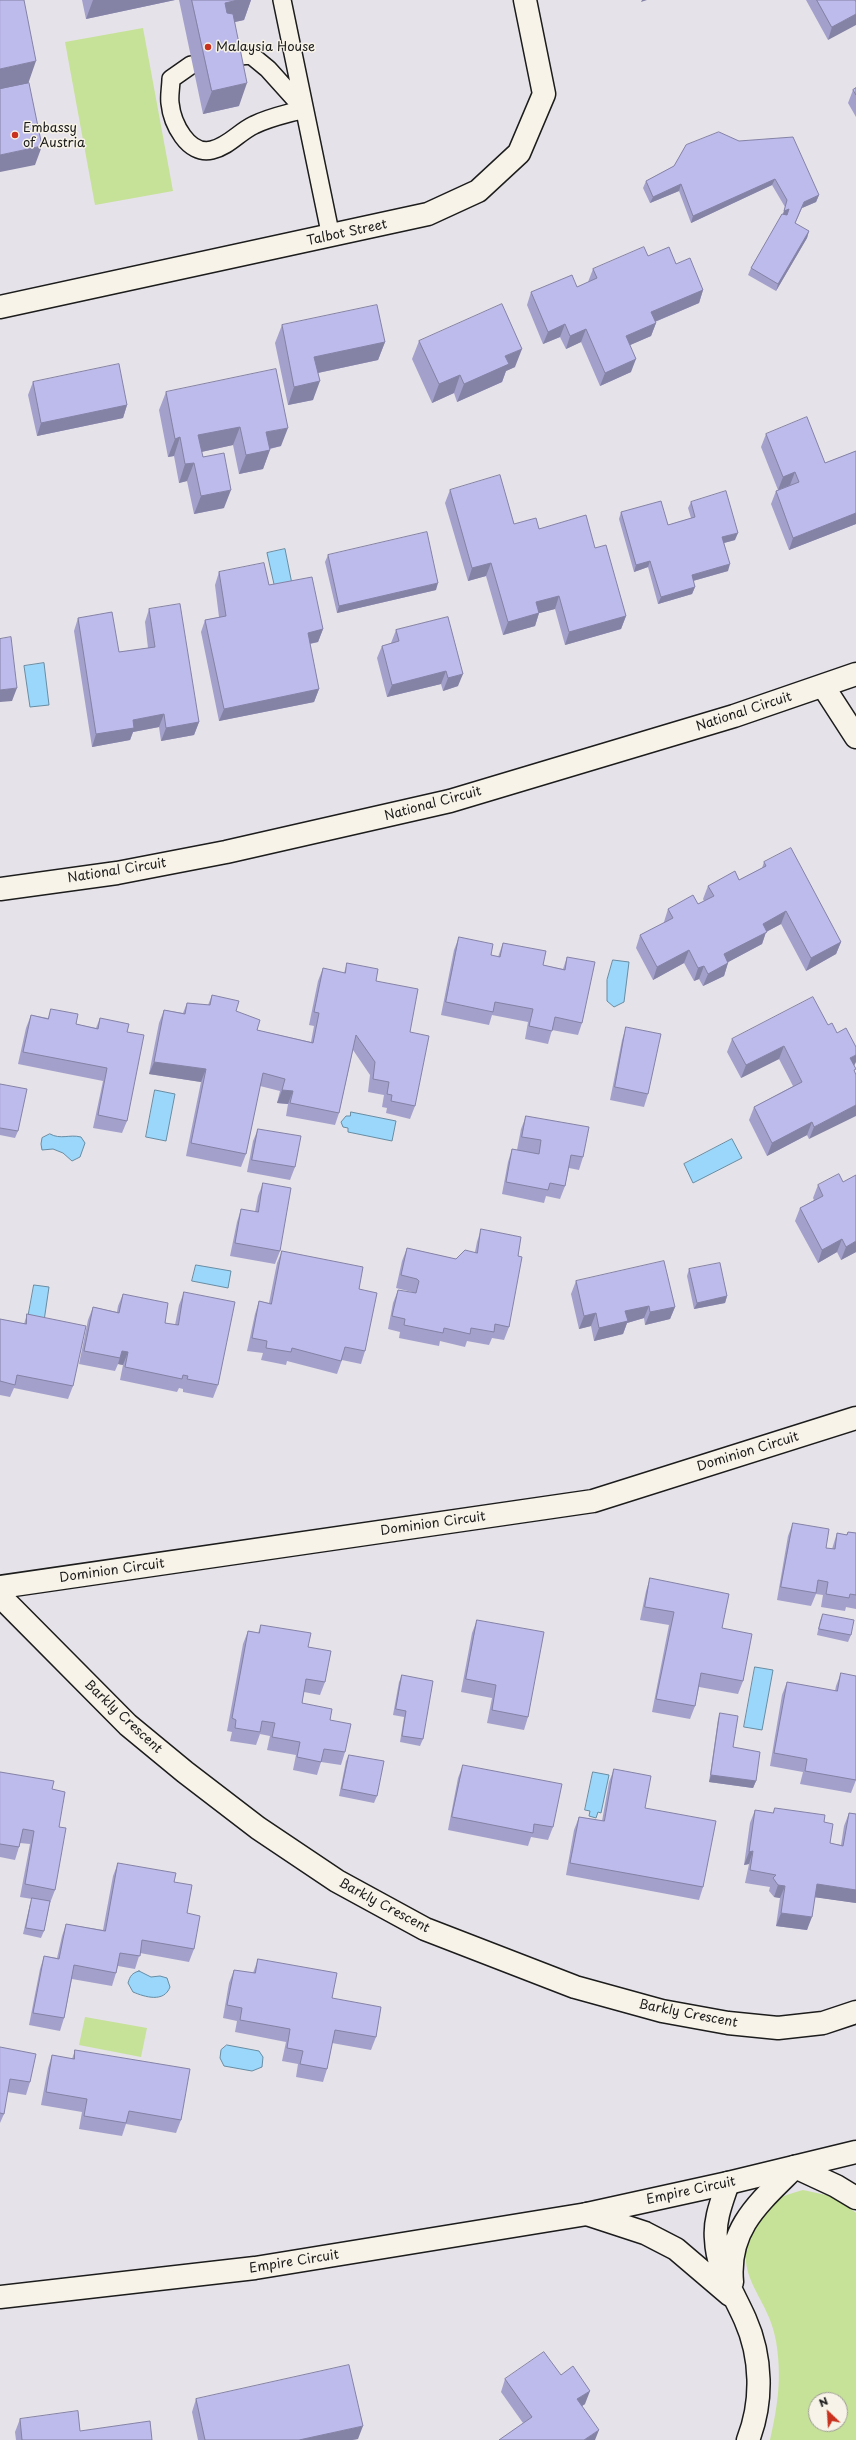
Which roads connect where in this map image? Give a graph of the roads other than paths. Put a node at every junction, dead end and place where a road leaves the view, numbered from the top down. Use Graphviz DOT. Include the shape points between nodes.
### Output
graph roads {
  1 [pos="282,0"];
  2 [pos="524,0"];
  3 [pos="229,57"];
  4 [pos="191,65"];
  5 [pos="304,109"];
  6 [pos="331,237"];
  7 [pos="0,307"];
  8 [pos="856,674"];
  9 [pos="823,686"];
  10 [pos="856,737"];
  11 [pos="0,889"];
  12 [pos="856,1418"];
  13 [pos="0,1587"];
  14 [pos="0,1596"];
  15 [pos="856,2012"];
  16 [pos="856,2152"];
  17 [pos="794,2167"];
  18 [pos="728,2183"];
  19 [pos="856,2198"];
  20 [pos="587,2214"];
  21 [pos="0,2297"];
  22 [pos="734,2299"];
  23 [pos="748,2440"];
  1 -- 5 [label="lane"];
  2 -- 6 [label="street, Talbot Street" via="544,94 519,153 478,192 428,214"];
  3 -- 5 [label="lane" via="251,55 268,69"];
  4 -- 5 [label="lane" via="171,79 170,103 178,128 197,150 211,151 223,146 253,125"];
  5 -- 6 [label="lane"];
  6 -- 7 [label="street, Talbot Street"];
  8 -- 9 [label="street, National Circuit"];
  9 -- 10 [label="street"];
  9 -- 11 [label="street, National Circuit" via="734,716 443,802 234,851 117,873"];
  12 -- 13 [label="street, Dominion Circuit" via="593,1500"];
  14 -- 15 [label="street, Barkly Crescent" via="128,1725 191,1777 258,1828 337,1881 425,1929 575,1987 662,2011 728,2023 778,2028 823,2023"];
  16 -- 17 [label="street, Empire Circuit"];
  17 -- 18 [label="street, Empire Circuit"];
  17 -- 19 [label="street"];
  17 -- 22 [label="street" via="750,2214 740,2231 733,2250 731,2270"];
  18 -- 20 [label="street, Empire Circuit"];
  18 -- 22 [label="street" via="718,2217 715,2239 721,2267"];
  20 -- 21 [label="street, Empire Circuit" via="255,2268"];
  20 -- 22 [label="street, Empire Circuit" via="645,2233 676,2249"];
  22 -- 23 [label="street" via="745,2320 755,2354 758,2378 756,2413"];
}
